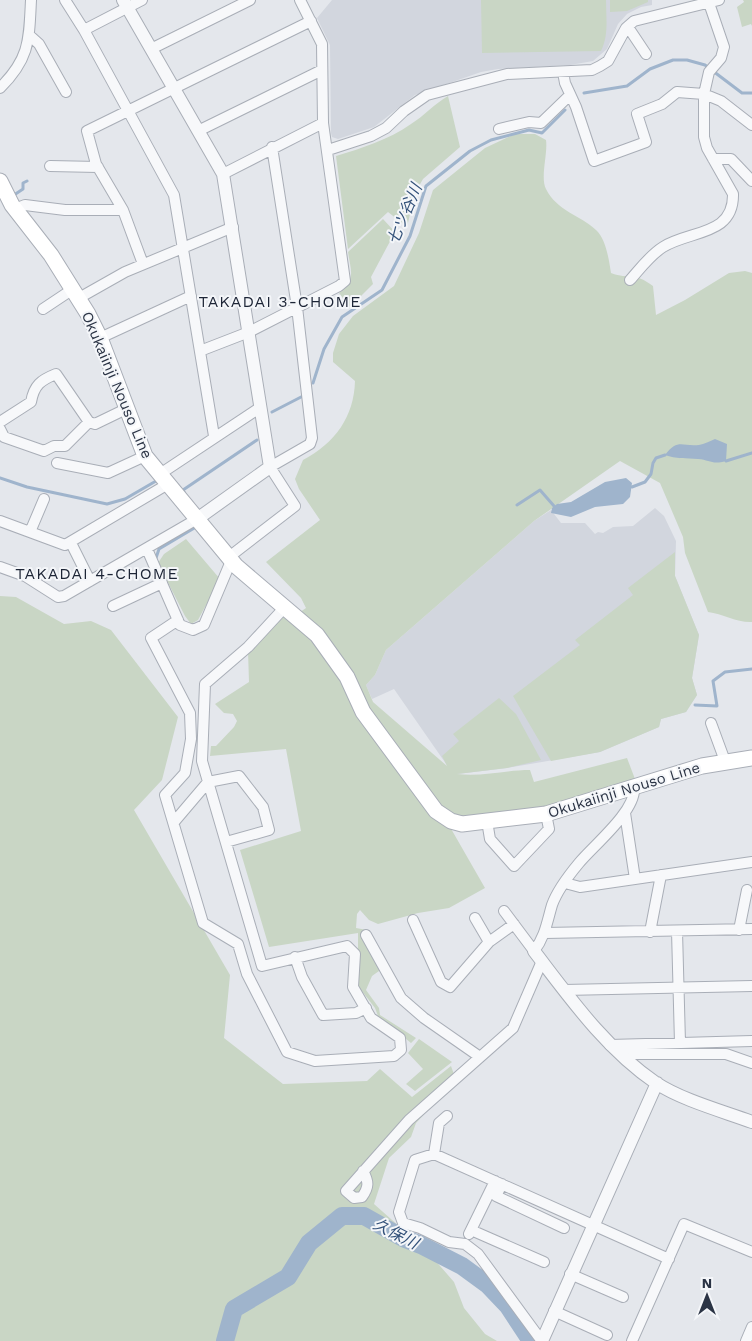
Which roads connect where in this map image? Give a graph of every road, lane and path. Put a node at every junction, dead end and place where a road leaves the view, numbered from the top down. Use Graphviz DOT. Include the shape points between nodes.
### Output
graph roads {
  1 [pos="31,0"];
  2 [pos="64,0"];
  3 [pos="142,0"];
  4 [pos="250,0"];
  5 [pos="300,0"];
  6 [pos="714,1"];
  7 [pos="125,4"];
  8 [pos="311,21"];
  9 [pos="628,27"];
  10 [pos="84,30"];
  11 [pos="29,35"];
  12 [pos="151,49"];
  13 [pos="646,54"];
  14 [pos="322,70"];
  15 [pos="563,72"];
  16 [pos="0,88"];
  17 [pos="173,88"];
  18 [pos="66,92"];
  19 [pos="704,94"];
  20 [pos="573,101"];
  21 [pos="128,113"];
  22 [pos="323,123"];
  23 [pos="752,126"];
  24 [pos="499,129"];
  25 [pos="198,131"];
  26 [pos="272,147"];
  27 [pos="328,150"];
  28 [pos="713,158"];
  29 [pos="50,166"];
  30 [pos="98,167"];
  31 [pos="223,174"];
  32 [pos="0,181"];
  33 [pos="752,181"];
  34 [pos="15,209"];
  35 [pos="123,210"];
  36 [pos="233,227"];
  37 [pos="183,248"];
  38 [pos="143,264"];
  39 [pos="630,280"];
  40 [pos="76,294"];
  41 [pos="191,296"];
  42 [pos="297,307"];
  43 [pos="43,309"];
  44 [pos="249,332"];
  45 [pos="100,338"];
  46 [pos="200,351"];
  47 [pos="261,407"];
  48 [pos="126,408"];
  49 [pos="0,422"];
  50 [pos="89,422"];
  51 [pos="0,429"];
  52 [pos="214,436"];
  53 [pos="144,456"];
  54 [pos="57,463"];
  55 [pos="270,468"];
  56 [pos="164,479"];
  57 [pos="44,499"];
  58 [pos="197,519"];
  59 [pos="0,521"];
  60 [pos="30,532"];
  61 [pos="71,544"];
  62 [pos="147,549"];
  63 [pos="230,559"];
  64 [pos="0,567"];
  65 [pos="90,581"];
  66 [pos="162,583"];
  67 [pos="113,606"];
  68 [pos="286,607"];
  69 [pos="178,620"];
  70 [pos="711,724"];
  71 [pos="752,758"];
  72 [pos="725,761"];
  73 [pos="208,782"];
  74 [pos="634,788"];
  75 [pos="625,812"];
  76 [pos="546,814"];
  77 [pos="488,821"];
  78 [pos="174,822"];
  79 [pos="226,842"];
  80 [pos="752,862"];
  81 [pos="660,875"];
  82 [pos="635,879"];
  83 [pos="565,884"];
  84 [pos="747,890"];
  85 [pos="504,911"];
  86 [pos="475,918"];
  87 [pos="413,920"];
  88 [pos="514,924"];
  89 [pos="752,929"];
  90 [pos="740,930"];
  91 [pos="678,931"];
  92 [pos="650,932"];
  93 [pos="545,933"];
  94 [pos="366,935"];
  95 [pos="489,942"];
  96 [pos="538,956"];
  97 [pos="296,958"];
  98 [pos="752,986"];
  99 [pos="679,988"];
  100 [pos="564,990"];
  101 [pos="366,1008"];
  102 [pos="752,1041"];
  103 [pos="680,1043"];
  104 [pos="610,1045"];
  105 [pos="622,1054"];
  106 [pos="480,1057"];
  107 [pos="752,1063"];
  108 [pos="657,1083"];
  109 [pos="447,1116"];
  110 [pos="752,1122"];
  111 [pos="434,1154"];
  112 [pos="363,1171"];
  113 [pos="498,1183"];
  114 [pos="593,1225"];
  115 [pos="564,1228"];
  116 [pos="471,1230"];
  117 [pos="465,1244"];
  118 [pos="752,1252"];
  119 [pos="669,1259"];
  120 [pos="544,1262"];
  121 [pos="570,1274"];
  122 [pos="623,1297"];
  123 [pos="554,1311"];
  124 [pos="752,1327"];
  125 [pos="607,1335"];
  126 [pos="541,1340"];
  127 [pos="632,1341"];
  128 [pos="746,1341"];
  1 -- 11 [label="street"];
  2 -- 10 [label="street"];
  3 -- 7 [label="street"];
  4 -- 12 [label="street"];
  5 -- 8 [label="street"];
  6 -- 9 [label="street" via="634,20"];
  6 -- 19 [label="street" via="724,47 712,68"];
  7 -- 10 [label="street"];
  7 -- 12 [label="street"];
  8 -- 14 [label="street" via="322,44"];
  8 -- 17 [label="street"];
  9 -- 13 [label="street"];
  9 -- 15 [label="street" via="608,61 592,70"];
  10 -- 21 [label="street"];
  11 -- 16 [label="street" via="26,53 16,72"];
  11 -- 18 [label="street" via="39,44"];
  12 -- 17 [label="street"];
  14 -- 22 [label="street"];
  14 -- 25 [label="street"];
  15 -- 20 [label="street"];
  15 -- 27 [label="street" via="506,74 427,95 386,128"];
  17 -- 21 [label="street"];
  17 -- 25 [label="street"];
  19 -- 20 [label="street" via="677,92 662,104 637,114 646,142 594,161"];
  19 -- 23 [label="street" via="720,100"];
  19 -- 28 [label="street" via="704,138"];
  20 -- 24 [label="street" via="541,123 529,122"];
  21 -- 30 [label="street" via="87,132"];
  21 -- 37 [label="street" via="174,195"];
  22 -- 26 [label="street"];
  22 -- 27 [label="street"];
  25 -- 31 [label="street"];
  26 -- 31 [label="street"];
  26 -- 42 [label="street"];
  27 -- 42 [label="street" via="345,281"];
  28 -- 33 [label="street" via="731,158"];
  28 -- 39 [label="street" via="733,194 725,219 719,226 661,248"];
  29 -- 30 [label="street"];
  30 -- 35 [label="street"];
  31 -- 36 [label="street"];
  32 -- 34 [label="main road, Okukaiinji Nouso Line"];
  34 -- 35 [label="street" via="25,205 65,210"];
  34 -- 40 [label="main road, Okukaiinji Nouso Line"];
  35 -- 38 [label="street"];
  36 -- 37 [label="street"];
  36 -- 44 [label="street"];
  37 -- 38 [label="street"];
  37 -- 41 [label="street"];
  38 -- 40 [label="street"];
  40 -- 43 [label="street"];
  40 -- 45 [label="main road, Okukaiinji Nouso Line"];
  41 -- 45 [label="street"];
  41 -- 46 [label="street"];
  42 -- 44 [label="street"];
  42 -- 55 [label="street" via="312,438 310,444"];
  44 -- 46 [label="street"];
  44 -- 47 [label="street"];
  45 -- 48 [label="main road, Okukaiinji Nouso Line"];
  46 -- 52 [label="street"];
  47 -- 52 [label="street"];
  47 -- 55 [label="street"];
  48 -- 50 [label="street" via="95,424"];
  48 -- 53 [label="main road, Okukaiinji Nouso Line"];
  49 -- 50 [label="street" via="31,402 33,390 40,381 56,374"];
  50 -- 51 [label="street" via="65,446 54,446 44,451 4,437"];
  52 -- 56 [label="street"];
  53 -- 54 [label="street" via="108,473"];
  53 -- 56 [label="main road, Okukaiinji Nouso Line"];
  55 -- 58 [label="street"];
  55 -- 63 [label="street" via="295,506"];
  56 -- 58 [label="main road, Okukaiinji Nouso Line"];
  56 -- 61 [label="street"];
  57 -- 60 [label="street"];
  58 -- 62 [label="street"];
  58 -- 63 [label="main road, Okukaiinji Nouso Line"];
  59 -- 60 [label="street"];
  60 -- 61 [label="street" via="65,545"];
  61 -- 65 [label="street"];
  62 -- 65 [label="street"];
  62 -- 66 [label="street"];
  63 -- 68 [label="main road, Okukaiinji Nouso Line"];
  63 -- 69 [label="street" via="204,625 193,630 180,625"];
  64 -- 65 [label="street" via="25,576 58,597"];
  66 -- 67 [label="street"];
  66 -- 69 [label="street"];
  68 -- 73 [label="street" via="248,647 205,684 202,761"];
  68 -- 77 [label="main road, Okukaiinji Nouso Line" via="317,635 335,658 363,712 436,811 462,824"];
  69 -- 78 [label="street" via="150,638 190,713 191,739 185,773 165,795"];
  70 -- 72 [label="street"];
  71 -- 72 [label="main road, Okukaiinji Nouso Line"];
  72 -- 74 [label="main road, Okukaiinji Nouso Line"];
  73 -- 78 [label="street"];
  73 -- 79 [label="street"];
  73 -- 79 [label="street" via="239,776 263,807 269,830"];
  74 -- 75 [label="street" via="635,796"];
  74 -- 76 [label="main road, Okukaiinji Nouso Line"];
  75 -- 82 [label="street"];
  75 -- 83 [label="street" via="578,864"];
  76 -- 77 [label="main road, Okukaiinji Nouso Line"];
  76 -- 77 [label="street" via="549,828 514,866 490,839"];
  78 -- 101 [label="street" via="203,923 238,944 246,974 287,1052 315,1061 394,1056 401,1050 400,1038 371,1018"];
  79 -- 97 [label="street" via="262,966"];
  80 -- 81 [label="street"];
  81 -- 82 [label="street"];
  81 -- 92 [label="street"];
  82 -- 83 [label="street" via="580,887"];
  83 -- 93 [label="street" via="553,903"];
  84 -- 90 [label="street"];
  85 -- 88 [label="street"];
  86 -- 95 [label="street"];
  87 -- 95 [label="street" via="441,982 450,987"];
  88 -- 95 [label="street"];
  88 -- 96 [label="street"];
  89 -- 90 [label="street"];
  90 -- 91 [label="street"];
  91 -- 92 [label="street"];
  91 -- 99 [label="street"];
  92 -- 93 [label="street"];
  93 -- 96 [label="street"];
  94 -- 106 [label="street" via="401,998"];
  96 -- 100 [label="street"];
  96 -- 106 [label="street" via="513,1028"];
  97 -- 101 [label="street" via="302,977 323,1015 356,1013"];
  97 -- 101 [label="street" via="347,946 355,954 353,987"];
  98 -- 99 [label="street"];
  99 -- 100 [label="street"];
  99 -- 103 [label="street"];
  100 -- 104 [label="street"];
  102 -- 103 [label="street"];
  103 -- 104 [label="street"];
  104 -- 105 [label="street"];
  105 -- 107 [label="street" via="726,1054"];
  105 -- 108 [label="street"];
  106 -- 112 [label="street" via="409,1120"];
  108 -- 110 [label="street"];
  108 -- 114 [label="street"];
  109 -- 111 [label="street" via="439,1123"];
  111 -- 113 [label="street"];
  111 -- 117 [label="street" via="415,1160 399,1212 403,1223 450,1242"];
  113 -- 114 [label="street"];
  113 -- 115 [label="street" via="496,1196"];
  113 -- 116 [label="street"];
  114 -- 119 [label="street"];
  114 -- 121 [label="street"];
  116 -- 117 [label="street"];
  116 -- 120 [label="street"];
  117 -- 126 [label="street" via="478,1254"];
  118 -- 119 [label="street" via="684,1224"];
  119 -- 127 [label="street"];
  121 -- 122 [label="street"];
  121 -- 123 [label="street"];
  123 -- 125 [label="street"];
  123 -- 126 [label="street"];
  124 -- 128 [label="street"];
}
